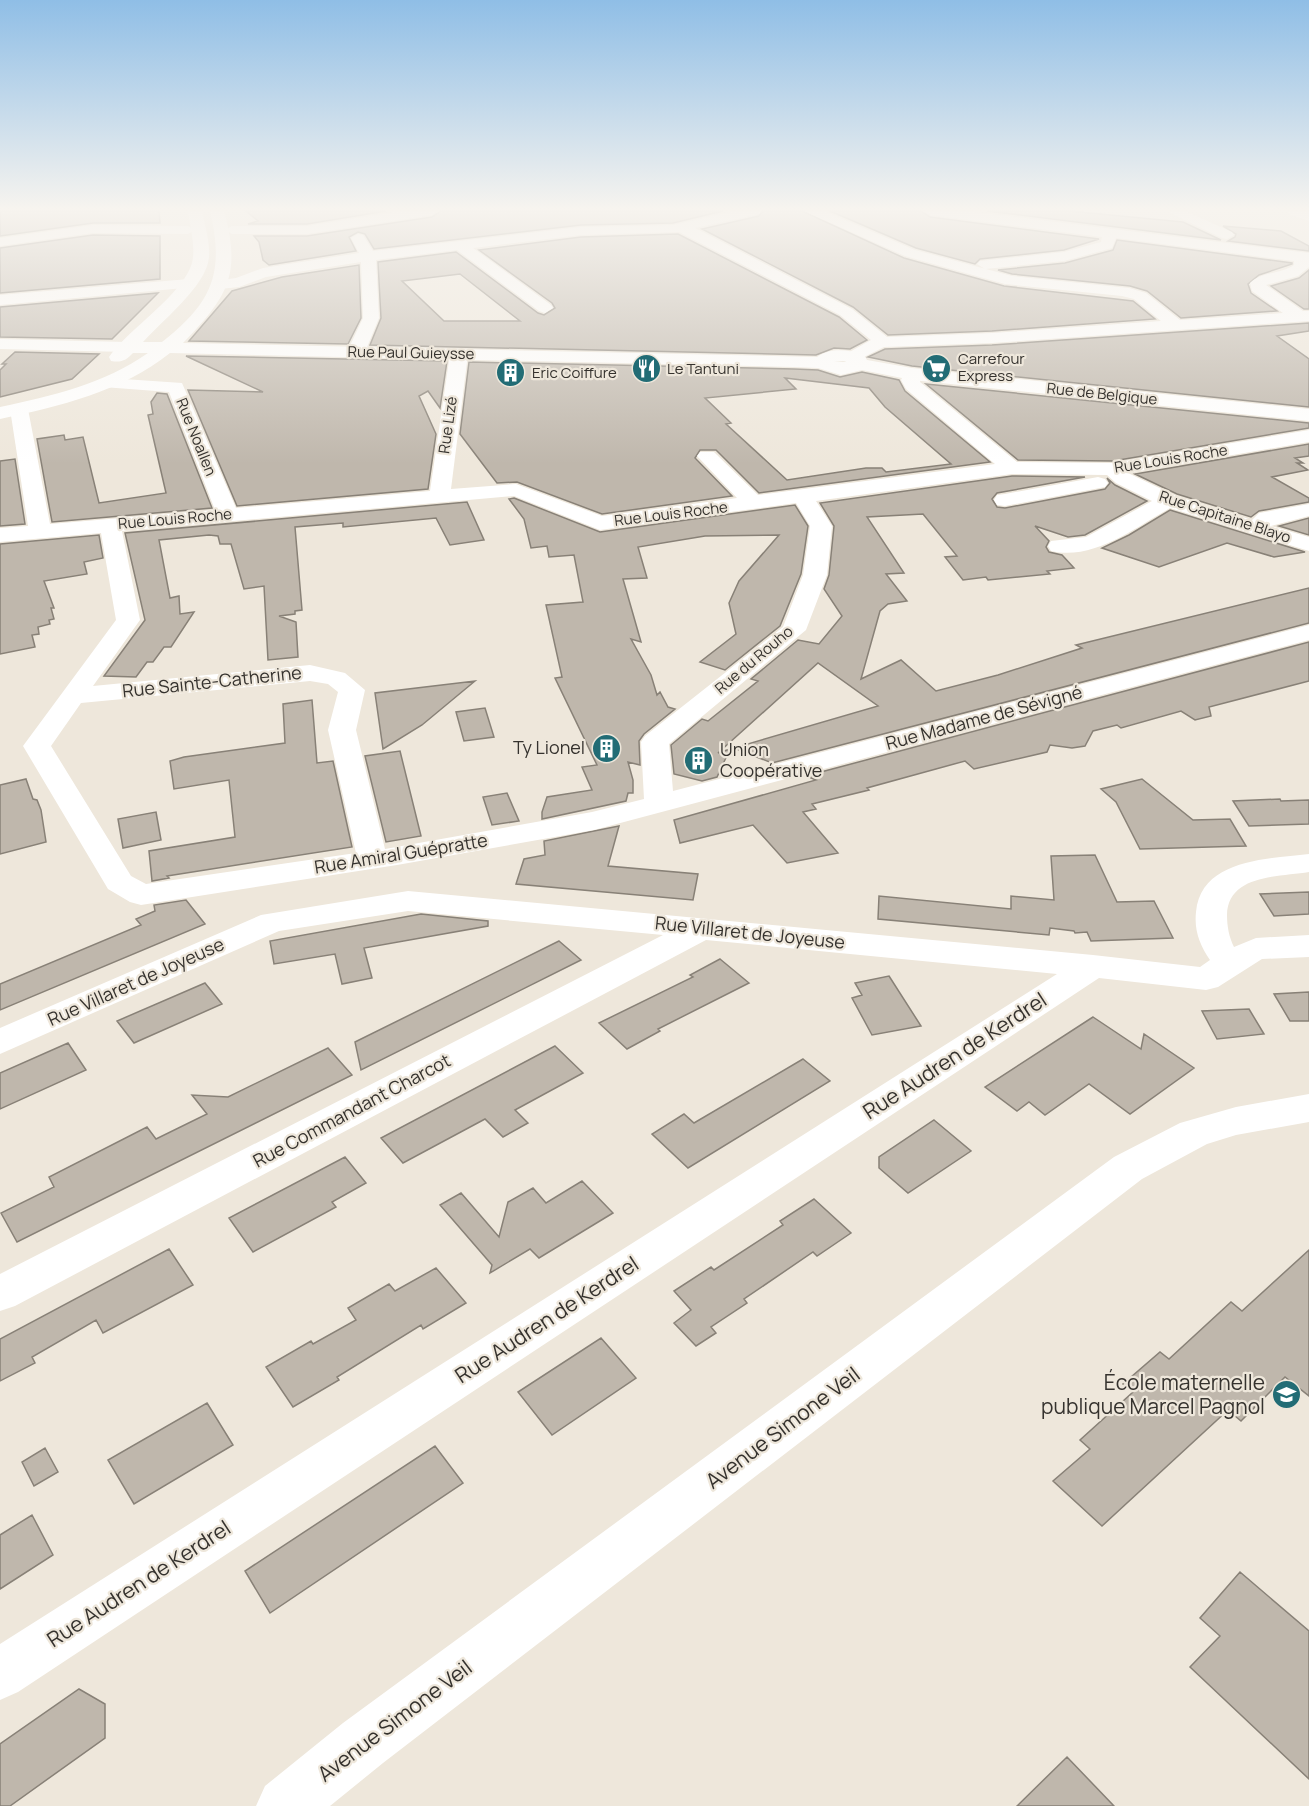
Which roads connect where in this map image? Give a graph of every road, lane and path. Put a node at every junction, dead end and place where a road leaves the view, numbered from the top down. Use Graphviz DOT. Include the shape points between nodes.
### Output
graph roads {
  1 [pos="56,295"];
  2 [pos="178,295"];
  3 [pos="213,295"];
  4 [pos="370,295"];
  5 [pos="528,295"];
  6 [pos="814,295"];
  7 [pos="1135,295"];
  8 [pos="1269,295"];
  9 [pos="0,300"];
  10 [pos="545,308"];
  11 [pos="1304,316"];
  12 [pos="1175,324"];
  13 [pos="880,342"];
  14 [pos="0,344"];
  15 [pos="127,347"];
  16 [pos="170,347"];
  17 [pos="356,352"];
  18 [pos="459,354"];
  19 [pos="856,361"];
  20 [pos="912,374"];
  21 [pos="109,383"];
  22 [pos="6,408"];
  23 [pos="1309,415"];
  24 [pos="1309,436"];
  25 [pos="707,456"];
  26 [pos="1012,468"];
  27 [pos="1118,474"];
  28 [pos="440,497"];
  29 [pos="803,497"];
  30 [pos="1005,500"];
  31 [pos="1168,501"];
  32 [pos="754,503"];
  33 [pos="1309,510"];
  34 [pos="228,515"];
  35 [pos="110,524"];
  36 [pos="1257,527"];
  37 [pos="40,530"];
  38 [pos="0,535"];
  39 [pos="1309,544"];
  40 [pos="1059,546"];
  41 [pos="1309,632"];
  42 [pos="73,696"];
  43 [pos="659,804"];
  44 [pos="384,857"];
  45 [pos="1309,863"];
  46 [pos="266,875"];
  47 [pos="408,901"];
  48 [pos="272,922"];
  49 [pos="703,928"];
  50 [pos="1309,946"];
  51 [pos="1229,963"];
  52 [pos="1093,966"];
  53 [pos="0,1042"];
  54 [pos="1309,1108"];
  55 [pos="0,1294"];
  56 [pos="0,1674"];
  57 [pos="285,1806"];
  1 -- 9 [label="street"];
  2 -- 15 [label="main road"];
  3 -- 16 [label="main road"];
  4 -- 17 [label="street" via="371,318"];
  5 -- 10 [label="street"];
  6 -- 13 [label="street" via="846,312"];
  7 -- 12 [label="street"];
  8 -- 11 [label="street"];
  11 -- 12 [label="street"];
  12 -- 13 [label="street"];
  13 -- 19 [label="street"];
  14 -- 15 [label="street, Rue Paul Guieysse"];
  15 -- 16 [label="main road, Rue Paul Guieysse"];
  15 -- 22 [label="main road" via="108,368 88,379"];
  16 -- 17 [label="main road, Rue Paul Guieysse"];
  16 -- 21 [label="main road"];
  17 -- 18 [label="main road, Rue Paul Guieysse"];
  18 -- 19 [label="main road, Rue Paul Guieysse" via="822,363 840,369"];
  18 -- 28 [label="street, Rue Lizé"];
  19 -- 20 [label="main road, Rue de Belgique"];
  20 -- 23 [label="main road, Rue de Belgique"];
  20 -- 26 [label="street" via="912,385"];
  21 -- 22 [label="main road" via="76,395"];
  21 -- 34 [label="street, Rue Noallen" via="176,387"];
  22 -- 37 [label="street"];
  24 -- 27 [label="street, Rue Louis Roche"];
  25 -- 32 [label="street"];
  26 -- 27 [label="street, Rue Louis Roche"];
  26 -- 29 [label="street, Rue Louis Roche"];
  27 -- 30 [label="street"];
  27 -- 31 [label="street, Rue Capitaine Blayo"];
  28 -- 32 [label="street, Rue Louis Roche" via="516,490 600,523"];
  28 -- 34 [label="street, Rue Louis Roche"];
  29 -- 32 [label="street, Rue Louis Roche"];
  29 -- 43 [label="street, Rue du Rouho" via="821,526 815,575 794,630 655,742"];
  31 -- 36 [label="street, Rue Capitaine Blayo"];
  31 -- 40 [label="street" via="1091,543"];
  33 -- 36 [label="street" via="1267,518"];
  34 -- 35 [label="street, Rue Louis Roche"];
  35 -- 37 [label="street, Rue Louis Roche"];
  35 -- 42 [label="street" via="128,620"];
  36 -- 39 [label="street, Rue Capitaine Blayo"];
  37 -- 38 [label="street, Rue Louis Roche"];
  41 -- 43 [label="street, Rue Madame de Sévigné"];
  42 -- 44 [label="street, Rue Sainte-Catherine" via="310,672 336,678 352,690 342,730"];
  42 -- 46 [label="street, Rue Amiral Guépratte" via="37,746 118,882 141,895"];
  43 -- 44 [label="street, Rue Amiral Guépratte" via="594,821"];
  44 -- 46 [label="street, Rue Amiral Guépratte"];
  44 -- 47 [label="street"];
  45 -- 51 [label="street" via="1228,879 1214,892 1209,904 1213,942"];
  46 -- 48 [label="street"];
  47 -- 48 [label="street, Rue Villaret de Joyeuse"];
  47 -- 49 [label="street, Rue Villaret de Joyeuse"];
  48 -- 53 [label="street, Rue Villaret de Joyeuse"];
  49 -- 52 [label="street, Rue Villaret de Joyeuse"];
  49 -- 55 [label="street, Rue Commandant Charcot"];
  50 -- 51 [label="street, Rue Villaret de Joyeuse" via="1256,949"];
  51 -- 52 [label="street, Rue Villaret de Joyeuse" via="1206,979"];
  52 -- 56 [label="street, Rue Audren de Kerdrel"];
  54 -- 57 [label="main road, Avenue Simone Veil" via="1194,1133 1128,1168 363,1743"];
}
